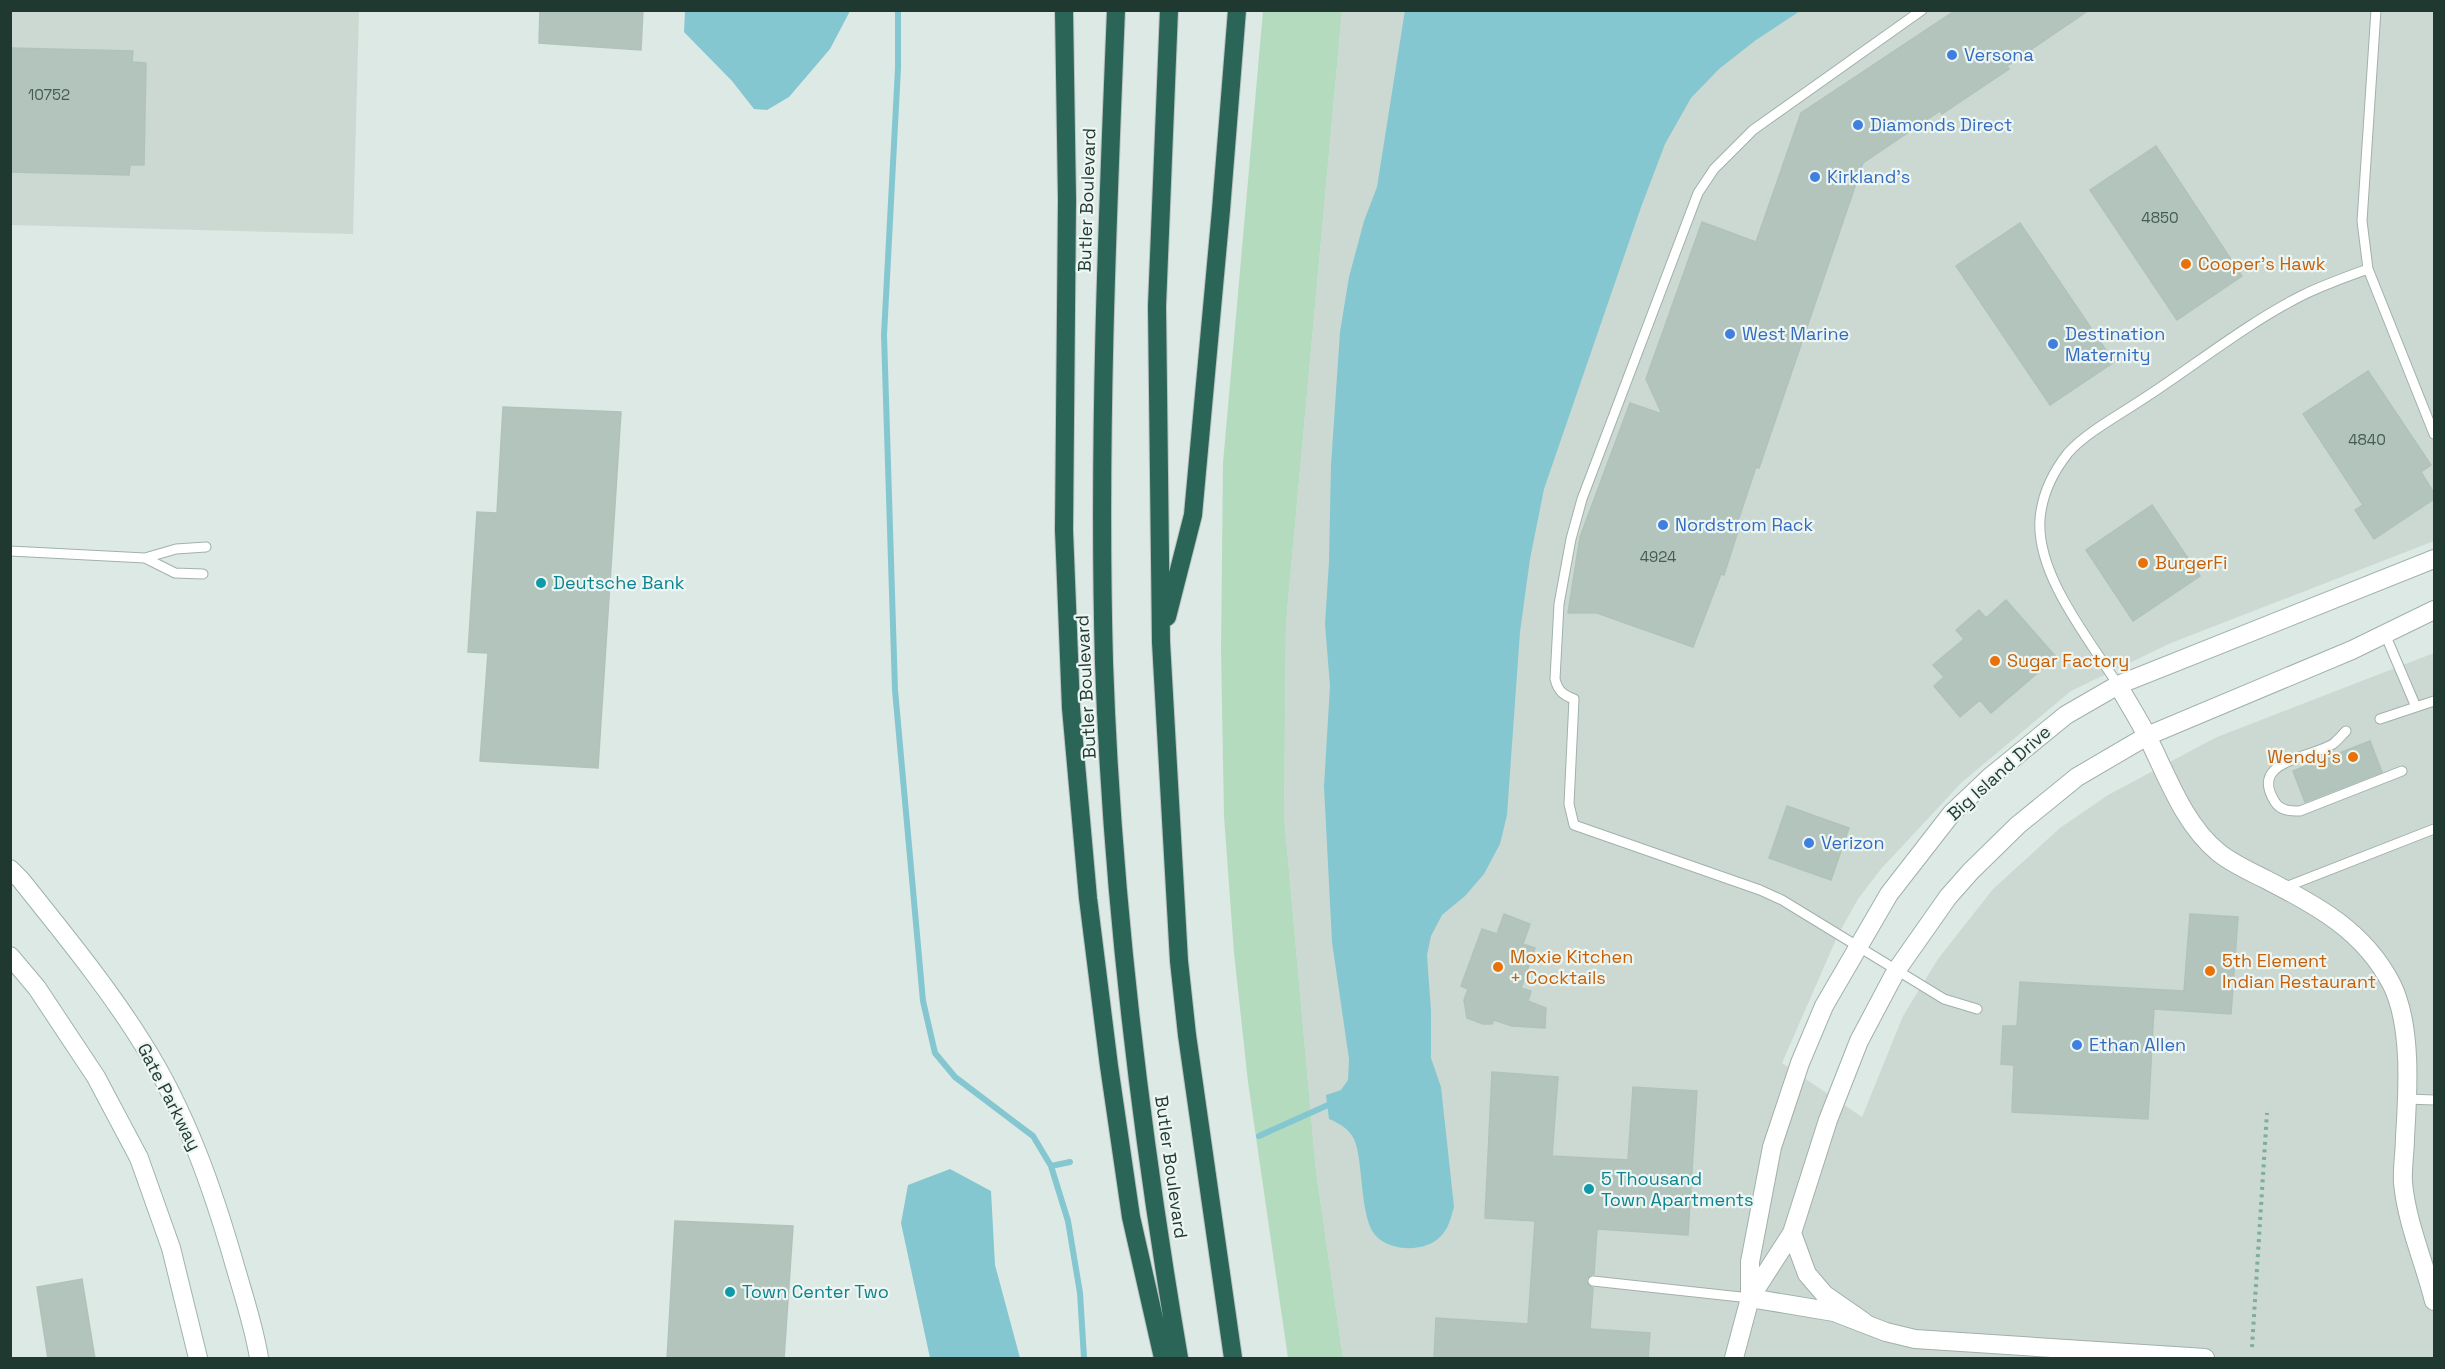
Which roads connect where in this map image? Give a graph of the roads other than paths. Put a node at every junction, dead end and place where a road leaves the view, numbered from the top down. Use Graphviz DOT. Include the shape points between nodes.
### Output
graph roads {
  1 [pos="1064,10"];
  2 [pos="1116,10"];
  3 [pos="1169,10"];
  4 [pos="1237,10"];
  5 [pos="1922,10"];
  6 [pos="2376,10"];
  7 [pos="2368,269"];
  8 [pos="2434,434"];
  9 [pos="207,547"];
  10 [pos="10,551"];
  11 [pos="145,558"];
  12 [pos="2434,559"];
  13 [pos="203,574"];
  14 [pos="2434,610"];
  15 [pos="2385,634"];
  16 [pos="1161,642"];
  17 [pos="2118,685"];
  18 [pos="2434,701"];
  19 [pos="2416,707"];
  20 [pos="2380,719"];
  21 [pos="2346,731"];
  22 [pos="2147,736"];
  23 [pos="2402,771"];
  24 [pos="2434,829"];
  25 [pos="10,869"];
  26 [pos="2282,888"];
  27 [pos="1857,948"];
  28 [pos="10,956"];
  29 [pos="1896,971"];
  30 [pos="1977,1009"];
  31 [pos="2408,1099"];
  32 [pos="2434,1100"];
  33 [pos="1792,1233"];
  34 [pos="1593,1281"];
  35 [pos="1750,1298"];
  36 [pos="2434,1301"];
  37 [pos="1864,1322"];
  38 [pos="1979,1352"];
  39 [pos="198,1359"];
  40 [pos="259,1359"];
  41 [pos="1163,1359"];
  42 [pos="1179,1359"];
  43 [pos="1233,1359"];
  44 [pos="1734,1359"];
  45 [pos="2205,1359"];
  1 -- 41 [label="highway" via="1064,530 1072,728 1109,1066 1131,1217"];
  2 -- 42 [label="highway, Butler Boulevard" via="1102,376 1104,666 1126,973 1149,1178"];
  3 -- 16 [label="highway, Butler Boulevard" via="1157,306"];
  4 -- 16 [label="highway" via="1193,514"];
  5 -- 27 [label="lane" via="1753,130 1714,169 1698,193 1582,499 1571,539 1559,615 1555,679 1558,689 1574,699 1569,804 1574,825 1760,890"];
  6 -- 7 [label="lane" via="2362,221"];
  7 -- 8 [label="lane"];
  7 -- 17 [label="lane" via="2300,297 2262,320 2101,428 2070,451 2054,474 2040,519 2042,548 2064,599"];
  9 -- 11 [label="lane" via="176,549"];
  10 -- 11 [label="lane"];
  11 -- 13 [label="lane" via="176,573"];
  12 -- 17 [label="street, Big Island Drive"];
  14 -- 15 [label="street, Big Island Drive"];
  15 -- 19 [label="lane"];
  15 -- 22 [label="street, Big Island Drive"];
  16 -- 43 [label="highway, Butler Boulevard" via="1179,962"];
  17 -- 22 [label="street"];
  17 -- 27 [label="street, Big Island Drive" via="2066,715 1952,813 1889,894"];
  18 -- 19 [label="lane"];
  19 -- 20 [label="lane"];
  21 -- 23 [label="lane" via="2333,744 2273,770 2271,796 2278,806 2300,811"];
  22 -- 26 [label="street" via="2197,830 2218,852"];
  22 -- 29 [label="street, Big Island Drive" via="2077,777 2018,825 1948,897"];
  24 -- 26 [label="lane"];
  25 -- 40 [label="street, Gate Parkway" via="98,978 144,1045 173,1099 197,1150 230,1247"];
  26 -- 31 [label="street" via="2325,912 2361,939 2379,963 2402,1012"];
  27 -- 29 [label="lane"];
  27 -- 35 [label="street, Big Island Drive" via="1824,1006 1772,1147 1750,1262"];
  28 -- 39 [label="street" via="37,988 96,1077 139,1158 171,1248"];
  29 -- 30 [label="lane" via="1944,999"];
  29 -- 33 [label="street, Big Island Drive" via="1855,1051"];
  31 -- 32 [label="lane"];
  31 -- 36 [label="street" via="2403,1180 2407,1214"];
  33 -- 35 [label="street, Big Island Drive"];
  33 -- 37 [label="street" via="1807,1274 1825,1294"];
  34 -- 35 [label="lane"];
  35 -- 37 [label="street" via="1834,1312"];
  35 -- 44 [label="street, Big Island Drive"];
  37 -- 38 [label="street" via="1915,1340"];
  38 -- 45 [label="street"];
}
